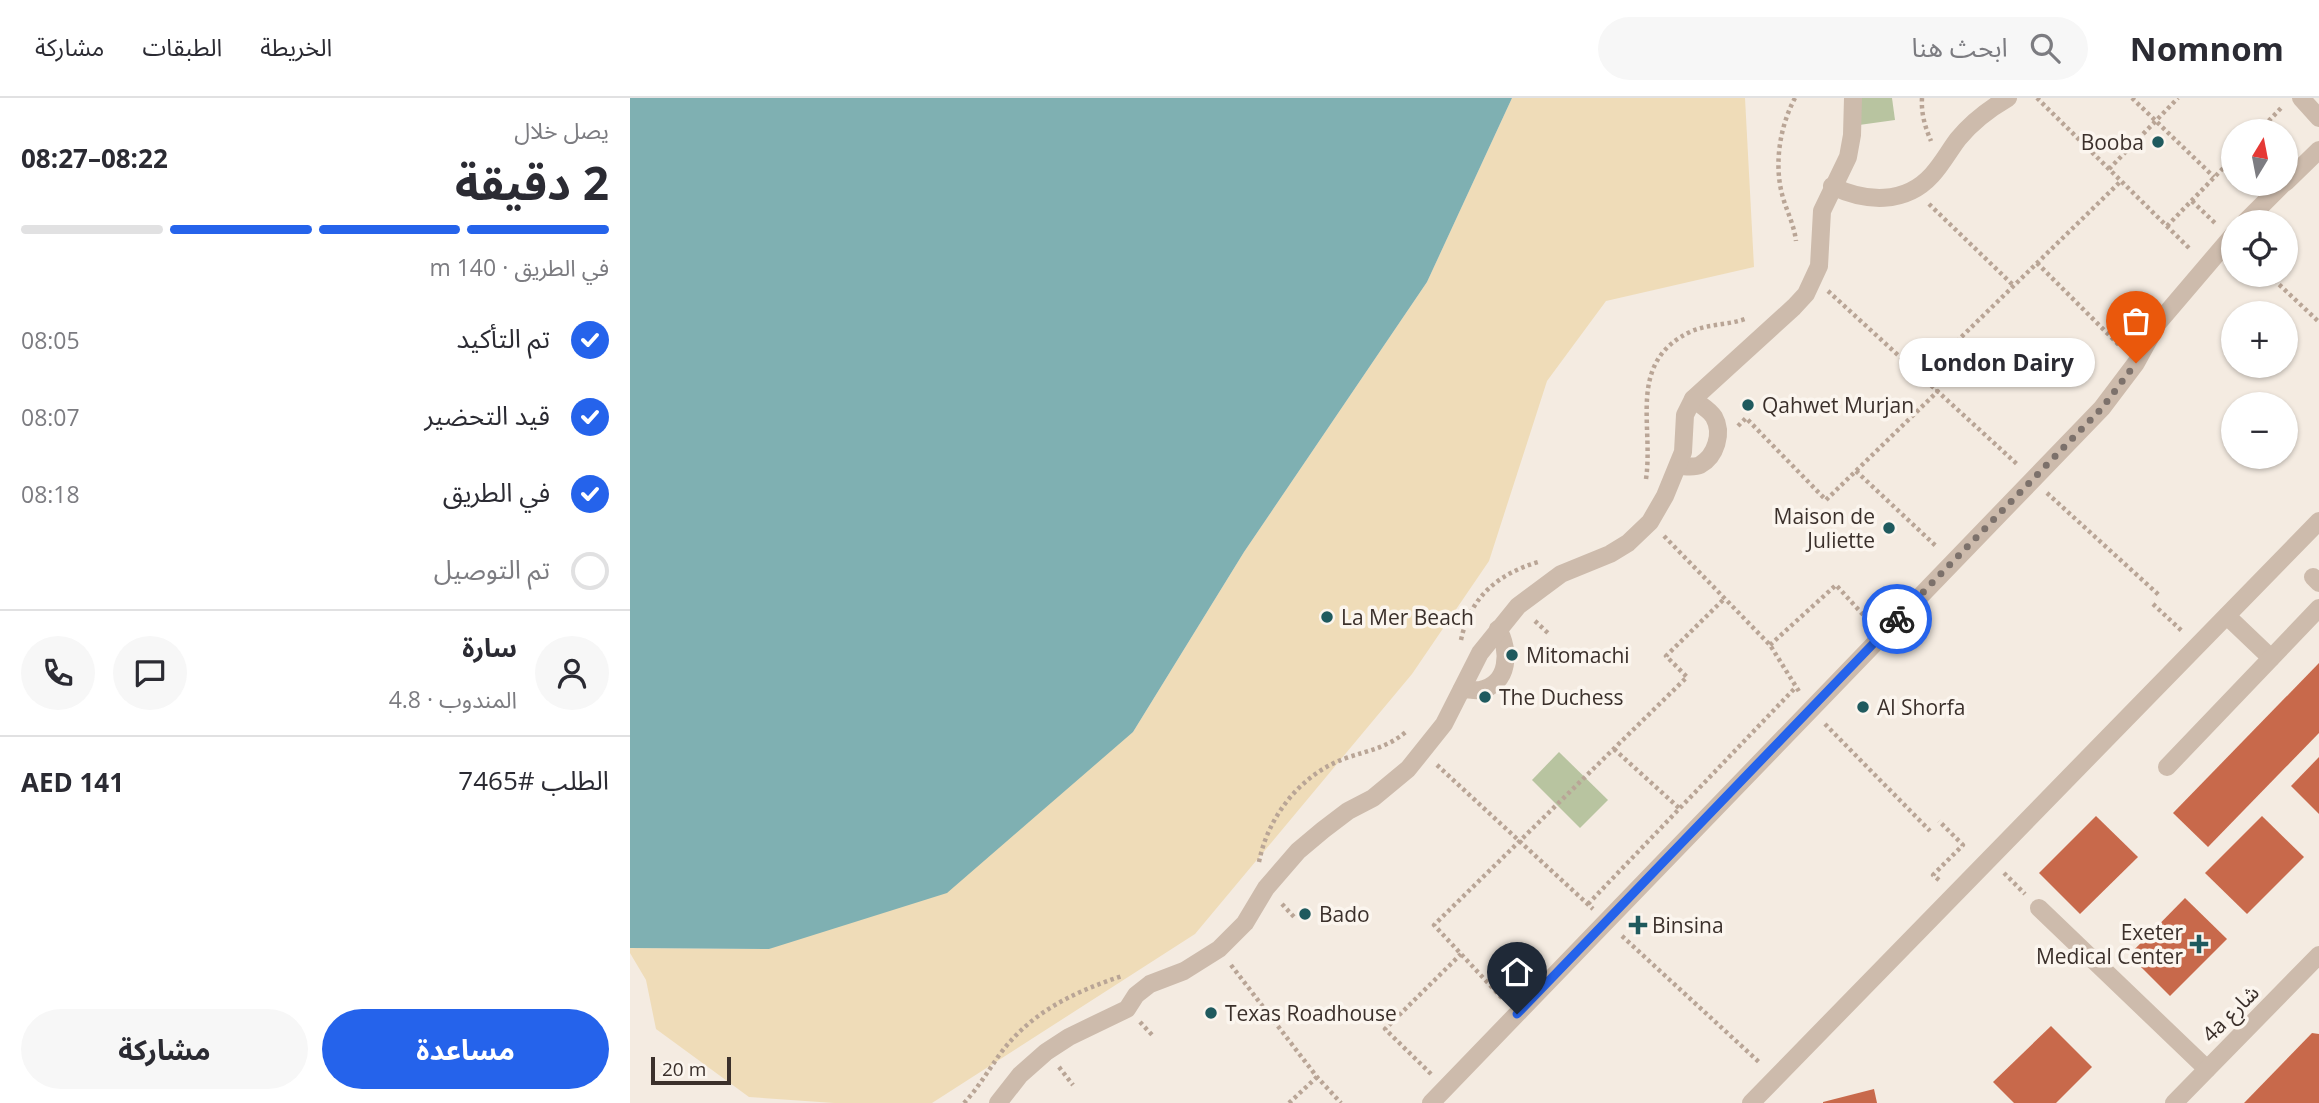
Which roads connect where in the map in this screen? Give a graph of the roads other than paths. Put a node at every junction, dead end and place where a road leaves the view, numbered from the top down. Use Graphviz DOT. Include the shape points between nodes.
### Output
graph roads {
  1 [pos="1853,98"];
  2 [pos="2008,98"];
  3 [pos="2301,98"];
  4 [pos="2319,118"];
  5 [pos="2319,150"];
  6 [pos="2298,170"];
  7 [pos="1832,186"];
  8 [pos="2271,196"];
  9 [pos="2257,210"];
  10 [pos="2221,249"];
  11 [pos="1693,400"];
  12 [pos="1678,466"];
  13 [pos="2319,522"];
  14 [pos="2319,608"];
  15 [pos="2227,616"];
  16 [pos="1498,629"];
  17 [pos="2271,659"];
  18 [pos="1462,689"];
  19 [pos="2167,767"];
  20 [pos="2039,908"];
  21 [pos="2319,955"];
  22 [pos="2207,1069"];
  23 [pos="998,1103"];
  24 [pos="1431,1103"];
  25 [pos="1751,1103"];
  26 [pos="2174,1103"];
  1 -- 7 [label="street" via="1847,156"];
  2 -- 7 [label="street" via="1971,125 1931,177 1914,189 1872,199"];
  3 -- 4 [label="street"];
  5 -- 6 [label="street"];
  7 -- 11 [label="street" via="1822,211 1820,259 1806,294"];
  8 -- 9 [label="street"];
  10 -- 24 [label="street" via="2158,323 2136,363 2102,408"];
  11 -- 12 [label="street" via="1685,415"];
  11 -- 12 [label="street" via="1713,414 1718,429 1716,447 1697,466"];
  12 -- 16 [label="street" via="1650,522 1628,543 1539,589"];
  13 -- 15 [label="street"];
  14 -- 17 [label="street"];
  15 -- 17 [label="street"];
  15 -- 25 [label="street"];
  16 -- 18 [label="street"];
  16 -- 18 [label="street" via="1506,642 1502,675 1479,690"];
  17 -- 19 [label="street"];
  18 -- 23 [label="street" via="1444,724 1408,769 1298,851 1266,888 1245,923 1219,949 1184,971 1150,984 1127,1009 1046,1052"];
  20 -- 22 [label="street"];
  21 -- 22 [label="street, 4a شارع"];
  22 -- 26 [label="street, 4a شارع"];
}
